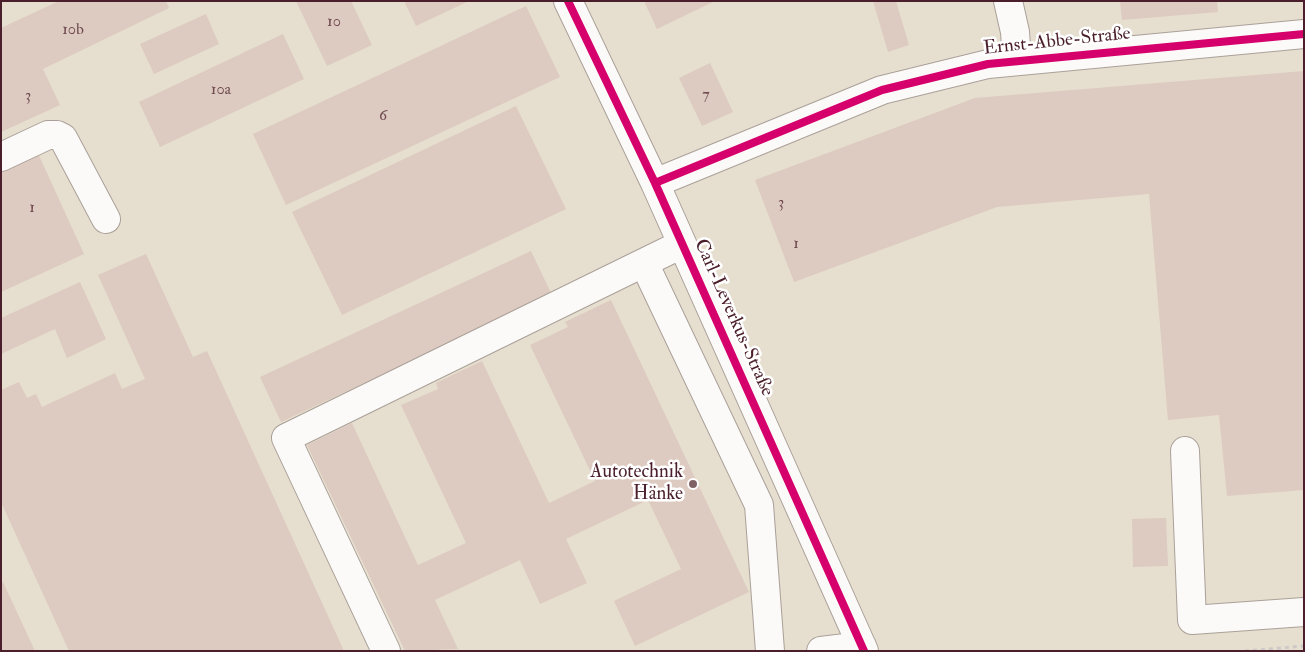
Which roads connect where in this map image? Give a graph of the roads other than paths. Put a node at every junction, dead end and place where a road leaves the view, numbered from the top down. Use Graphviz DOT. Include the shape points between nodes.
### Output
graph roads {
  1 [pos="568,1"];
  2 [pos="1008,1"];
  3 [pos="1304,34"];
  4 [pos="1017,61"];
  5 [pos="1,157"];
  6 [pos="655,183"];
  7 [pos="106,219"];
  8 [pos="682,244"];
  9 [pos="644,263"];
  10 [pos="1185,451"];
  11 [pos="791,488"];
  12 [pos="759,505"];
  13 [pos="1304,612"];
  14 [pos="863,649"];
  15 [pos="386,651"];
  16 [pos="770,651"];
  17 [pos="822,651"];
  1 -- 6 [label="street, Carl-Leverkus-Straße"];
  2 -- 4 [label="street"];
  3 -- 4 [label="street, Ernst-Abbe-Straße"];
  4 -- 6 [label="street, Ernst-Abbe-Straße" via="988,64 882,90"];
  5 -- 7 [label="street" via="48,135 63,138"];
  6 -- 8 [label="street, Carl-Leverkus-Straße"];
  8 -- 9 [label="street"];
  8 -- 11 [label="street, Carl-Leverkus-Straße"];
  9 -- 12 [label="street"];
  9 -- 15 [label="street" via="286,438"];
  10 -- 13 [label="street" via="1192,620"];
  11 -- 12 [label="street"];
  11 -- 14 [label="street, Carl-Leverkus-Straße"];
  12 -- 16 [label="street"];
  14 -- 17 [label="street"];
}
